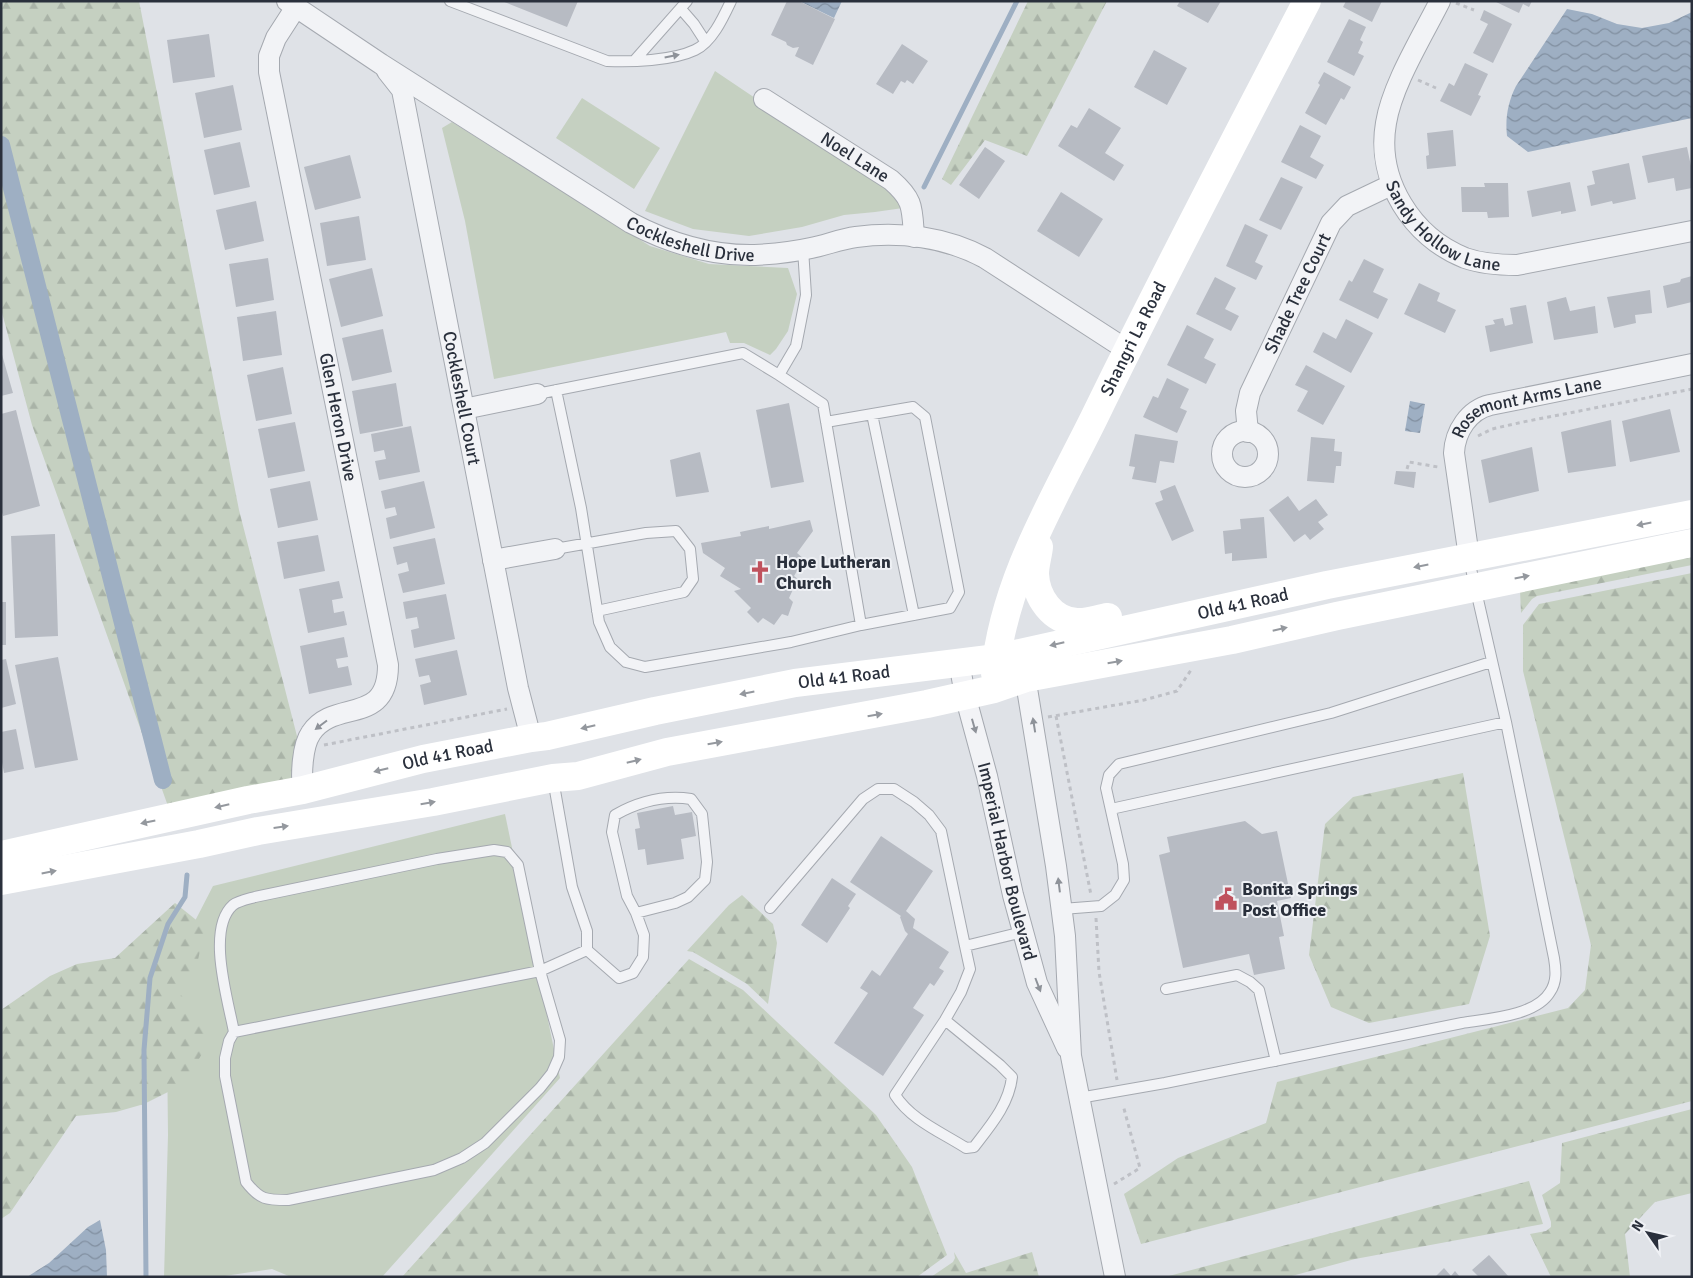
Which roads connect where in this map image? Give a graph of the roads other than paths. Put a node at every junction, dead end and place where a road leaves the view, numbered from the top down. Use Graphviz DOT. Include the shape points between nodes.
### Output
graph roads {
  1 [pos="450,1"];
  2 [pos="731,1"];
  3 [pos="1306,1"];
  4 [pos="1440,1"];
  5 [pos="294,3"];
  6 [pos="684,5"];
  7 [pos="705,41"];
  8 [pos="634,62"];
  9 [pos="381,64"];
  10 [pos="764,99"];
  11 [pos="1392,184"];
  12 [pos="1692,231"];
  13 [pos="914,237"];
  14 [pos="802,249"];
  15 [pos="1127,350"];
  16 [pos="1692,364"];
  17 [pos="779,375"];
  18 [pos="546,392"];
  19 [pos="464,409"];
  20 [pos="872,414"];
  21 [pos="826,422"];
  22 [pos="1248,432"];
  23 [pos="1692,514"];
  24 [pos="1043,521"];
  25 [pos="1692,543"];
  26 [pos="586,545"];
  27 [pos="555,549"];
  28 [pos="1469,557"];
  29 [pos="493,560"];
  30 [pos="1327,584"];
  31 [pos="1475,588"];
  32 [pos="597,611"];
  33 [pos="914,615"];
  34 [pos="861,625"];
  35 [pos="959,662"];
  36 [pos="1492,662"];
  37 [pos="1014,663"];
  38 [pos="965,695"];
  39 [pos="1506,722"];
  40 [pos="539,737"];
  41 [pos="552,778"];
  42 [pos="303,790"];
  43 [pos="1111,809"];
  44 [pos="1,855"];
  45 [pos="1,881"];
  46 [pos="770,908"];
  47 [pos="1062,910"];
  48 [pos="636,913"];
  49 [pos="1023,932"];
  50 [pos="965,946"];
  51 [pos="587,950"];
  52 [pos="540,971"];
  53 [pos="1166,989"];
  54 [pos="945,1020"];
  55 [pos="234,1032"];
  56 [pos="1071,1056"];
  57 [pos="1276,1061"];
  58 [pos="1079,1098"];
  59 [pos="1115,1277"];
  1 -- 8 [label="lane" via="606,61"];
  2 -- 7 [label="lane"];
  3 -- 15 [label="street, Shangri La Road"];
  4 -- 11 [label="street, Sandy Hollow Lane" via="1390,106 1384,143"];
  5 -- 9 [label="street, Cockleshell Drive"];
  5 -- 42 [label="street, Glen Heron Drive, one-way" via="269,56 269,72 388,664 388,680 373,703 336,716 312,732 301,772"];
  6 -- 7 [label="lane"];
  6 -- 8 [label="lane"];
  8 -- 7 [label="lane, one-way" via="695,50"];
  9 -- 14 [label="street, Cockleshell Drive" via="652,234 697,249 724,253 755,255"];
  9 -- 19 [label="street, Cockleshell Court" via="402,90"];
  10 -- 13 [label="street, Noel Lane" via="904,191 912,205"];
  11 -- 12 [label="street, Sandy Hollow Lane" via="1410,218 1426,234 1444,248 1491,265 1517,266"];
  11 -- 22 [label="street, Shade Tree Court" via="1347,206 1331,223 1250,393 1246,410"];
  13 -- 14 [label="street, Cockleshell Drive" via="855,237"];
  13 -- 15 [label="street, Cockleshell Drive" via="932,238 969,249"];
  14 -- 17 [label="lane" via="806,295 796,346"];
  15 -- 24 [label="street, Shangri La Road"];
  16 -- 28 [label="street, Rosemont Arms Lane" via="1479,408 1469,416 1454,446"];
  17 -- 18 [label="lane" via="744,353"];
  17 -- 21 [label="lane" via="823,404"];
  18 -- 19 [label="street"];
  18 -- 26 [label="lane" via="580,508"];
  19 -- 29 [label="street, Cockleshell Court"];
  20 -- 21 [label="lane"];
  20 -- 33 [label="lane"];
  20 -- 33 [label="lane" via="913,407 925,417 959,592 950,608"];
  21 -- 34 [label="lane"];
  23 -- 28 [label="street, Old 41 Road, one-way"];
  24 -- 30 [label="street" via="1035,572 1037,588 1051,612 1064,619 1078,622 1273,583"];
  24 -- 37 [label="street, Shangri La Road" via="1024,560 1008,605"];
  31 -- 25 [label="street, Old 41 Road, one-way"];
  26 -- 27 [label="lane"];
  26 -- 32 [label="lane"];
  26 -- 32 [label="lane" via="646,533 676,531 690,549 693,578 684,592"];
  27 -- 29 [label="street"];
  28 -- 30 [label="street, Old 41 Road, one-way"];
  28 -- 31 [label="lane"];
  29 -- 40 [label="street, Cockleshell Court" via="518,688"];
  30 -- 37 [label="street, Old 41 Road, one-way"];
  31 -- 36 [label="lane"];
  37 -- 31 [label="street, Old 41 Road, one-way" via="1232,640"];
  32 -- 34 [label="lane" via="610,647 626,662 645,667 791,642"];
  33 -- 34 [label="lane"];
  35 -- 37 [label="street, Old 41 Road"];
  35 -- 38 [label="street, Imperial Harbor Boulevard"];
  35 -- 40 [label="street, Old 41 Road, one-way" via="795,683"];
  36 -- 39 [label="lane"];
  36 -- 43 [label="lane" via="1331,713 1119,764 1109,775 1106,788"];
  37 -- 38 [label="street, Shangri La Road" via="994,689"];
  47 -- 37 [label="street, Imperial Harbor Boulevard, one-way" via="1056,866"];
  41 -- 38 [label="street, one-way" via="578,776 667,752 881,714"];
  38 -- 49 [label="street, Imperial Harbor Boulevard, one-way"];
  39 -- 43 [label="lane"];
  39 -- 57 [label="lane" via="1554,958 1556,974 1550,992 1538,1005 1504,1017"];
  40 -- 41 [label="street"];
  40 -- 42 [label="street, Old 41 Road, one-way" via="424,759"];
  45 -- 41 [label="street, one-way"];
  41 -- 51 [label="lane" via="572,887 587,932"];
  42 -- 44 [label="street, Old 41 Road, one-way"];
  43 -- 47 [label="lane" via="1124,880 1115,895 1101,906"];
  46 -- 50 [label="lane" via="863,799 878,789 894,790 929,815 941,831"];
  47 -- 56 [label="street, Imperial Harbor Boulevard"];
  48 -- 48 [label="lane" via="627,896 612,832 615,816 633,805 673,796 691,799 702,814 707,862 705,880 688,897"];
  48 -- 51 [label="lane" via="644,935 643,957 634,972 618,978"];
  49 -- 50 [label="lane"];
  49 -- 56 [label="street, Imperial Harbor Boulevard, one-way" via="1037,983"];
  50 -- 54 [label="lane" via="970,970"];
  51 -- 52 [label="lane"];
  52 -- 55 [label="lane"];
  52 -- 55 [label="lane" via="518,865 507,852 494,850 437,859 234,904 224,916 220,933 220,956"];
  52 -- 55 [label="lane" via="560,1040 559,1057 540,1088 485,1143 434,1170 288,1200 270,1200 256,1194 246,1182 225,1076 225,1058"];
  53 -- 57 [label="lane" via="1237,975 1250,982 1259,990"];
  54 -- 54 [label="lane" via="895,1095 915,1117 966,1148 974,1146 991,1125 1006,1101 1012,1077"];
  56 -- 58 [label="street, Imperial Harbor Boulevard"];
  57 -- 58 [label="lane"];
  58 -- 59 [label="street, Imperial Harbor Boulevard"];
}
